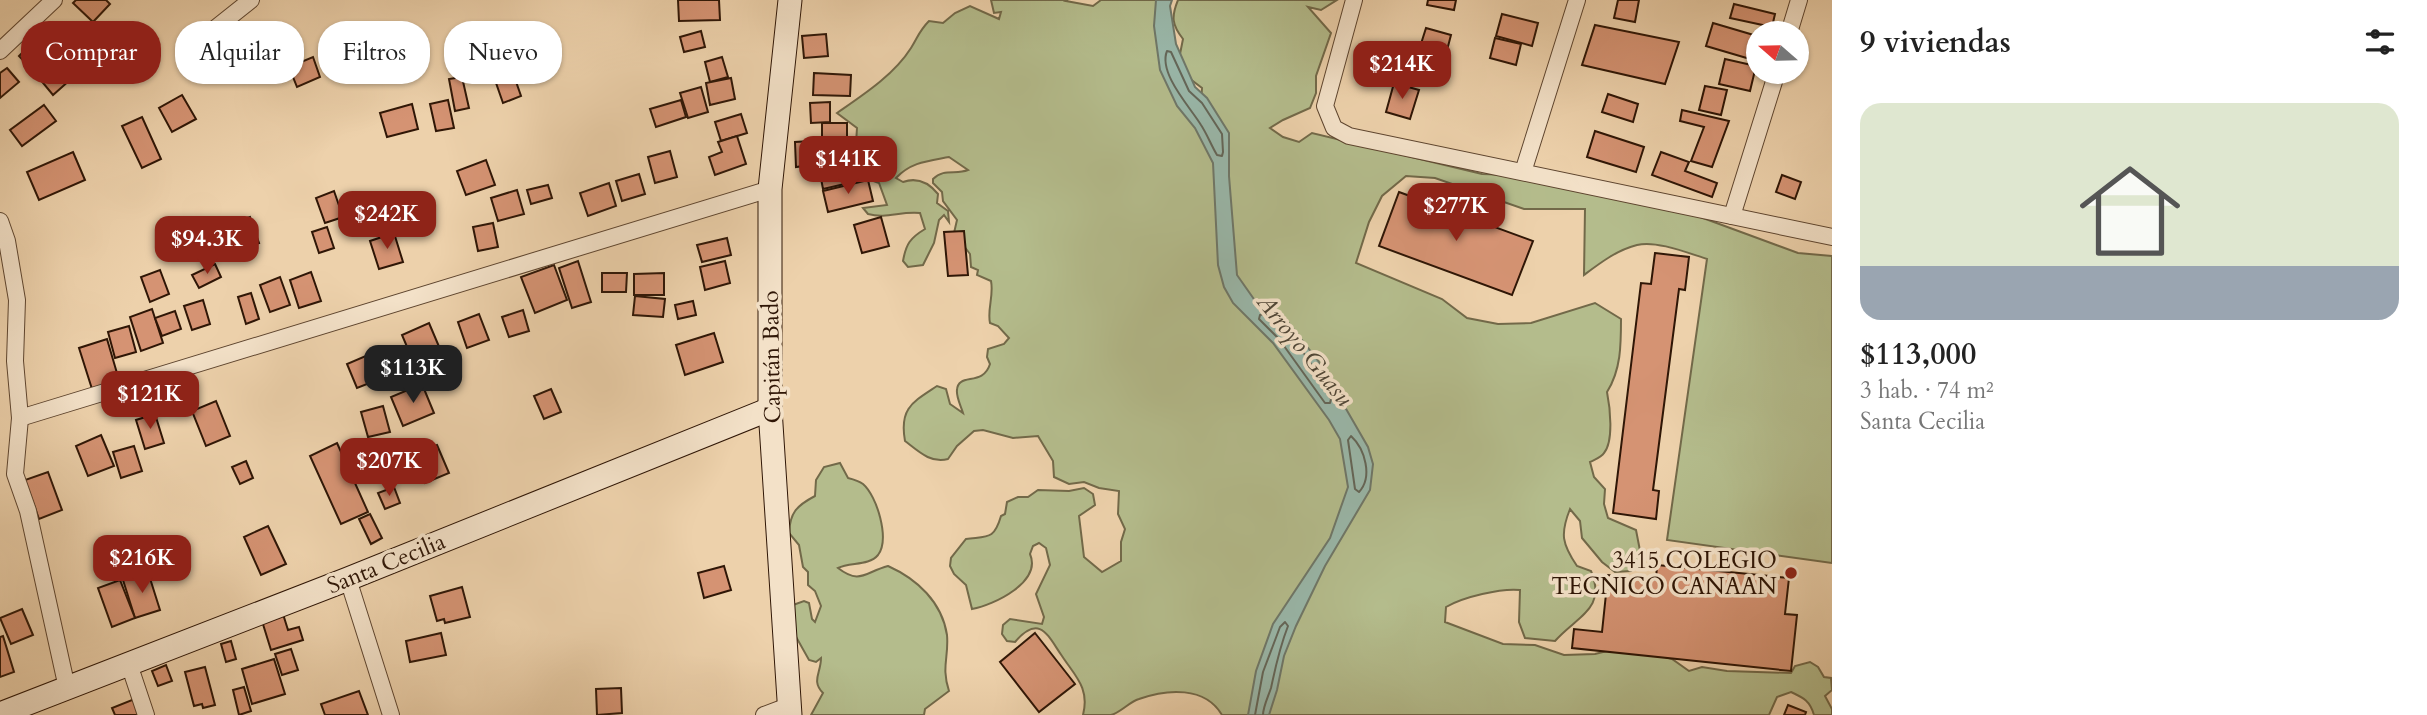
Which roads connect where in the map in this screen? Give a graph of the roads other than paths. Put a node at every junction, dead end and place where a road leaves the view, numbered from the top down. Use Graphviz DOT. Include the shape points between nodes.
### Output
graph roads {
  1 [pos="54,0"];
  2 [pos="251,0"];
  3 [pos="790,0"];
  4 [pos="1354,0"];
  5 [pos="1577,0"];
  6 [pos="1799,0"];
  7 [pos="225,21"];
  8 [pos="1793,21"];
  9 [pos="0,51"];
  10 [pos="1773,84"];
  11 [pos="1523,172"];
  12 [pos="770,188"];
  13 [pos="1732,216"];
  14 [pos="0,221"];
  15 [pos="1832,237"];
  16 [pos="7,364"];
  17 [pos="770,409"];
  18 [pos="20,418"];
  19 [pos="348,579"];
  20 [pos="129,664"];
  21 [pos="67,688"];
  22 [pos="789,711"];
  23 [pos="0,714"];
  24 [pos="146,715"];
  25 [pos="391,715"];
  26 [pos="764,715"];
  1 -- 9 [label="street"];
  2 -- 7 [label="street"];
  3 -- 12 [label="street, Capitán Bado"];
  4 -- 11 [label="street" via="1325,106 1334,128 1349,136"];
  5 -- 11 [label="street"];
  6 -- 8 [label="street"];
  10 -- 13 [label="street"];
  11 -- 13 [label="street"];
  12 -- 17 [label="street, Capitán Bado"];
  12 -- 18 [label="street"];
  13 -- 15 [label="street"];
  14 -- 16 [label="street" via="17,300"];
  16 -- 18 [label="street"];
  17 -- 19 [label="street, Santa Cecilia"];
  17 -- 22 [label="street, Capitán Bado"];
  18 -- 21 [label="street" via="15,474 28,511"];
  19 -- 20 [label="street, Santa Cecilia"];
  19 -- 25 [label="street"];
  20 -- 21 [label="street, Santa Cecilia"];
  20 -- 24 [label="street"];
  21 -- 23 [label="street, Santa Cecilia"];
  22 -- 26 [label="street"];
}
